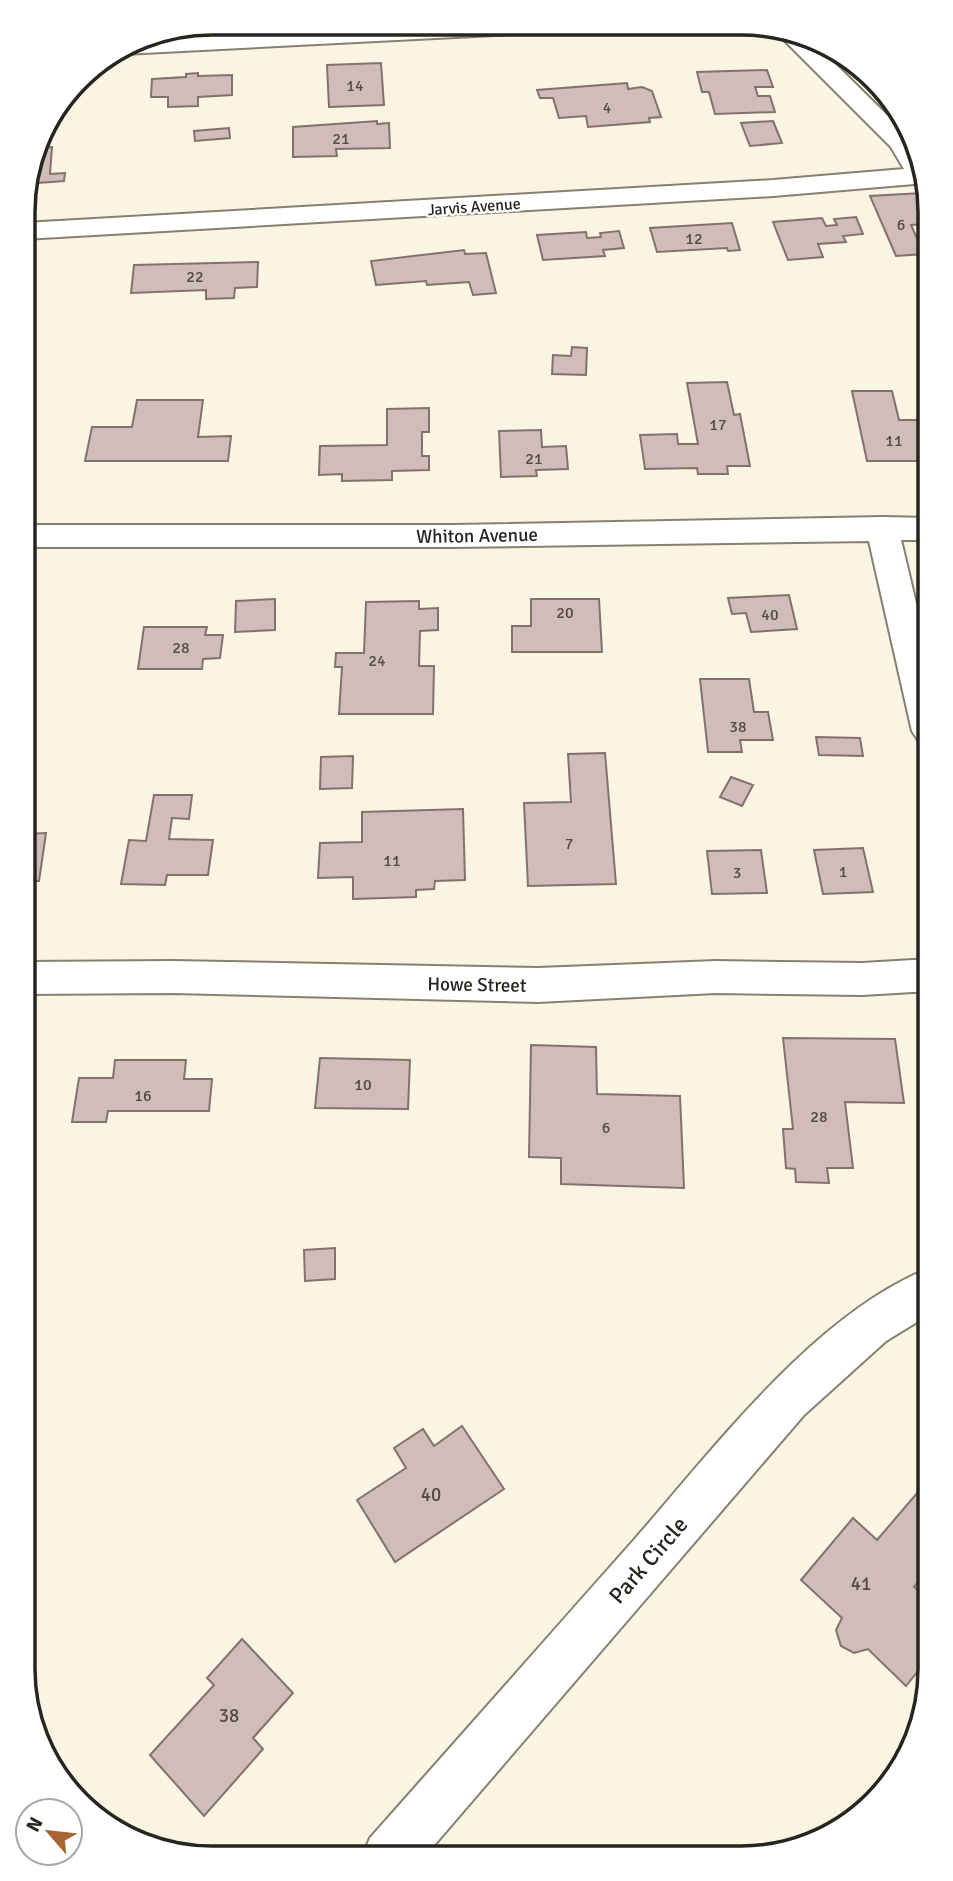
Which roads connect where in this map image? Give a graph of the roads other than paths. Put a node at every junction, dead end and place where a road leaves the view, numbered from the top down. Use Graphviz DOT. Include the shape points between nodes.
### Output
graph roads {
  1 [pos="359,35"];
  2 [pos="151,46"];
  3 [pos="803,46"];
  4 [pos="909,154"];
  5 [pos="915,176"];
  6 [pos="35,230"];
  7 [pos="883,528"];
  8 [pos="918,529"];
  9 [pos="35,536"];
  10 [pos="918,682"];
  11 [pos="918,976"];
  12 [pos="35,978"];
  13 [pos="918,1296"];
  14 [pos="398,1846"];
  1 -- 2 [label="street"];
  3 -- 4 [label="street"];
  5 -- 6 [label="street, Jarvis Avenue"];
  7 -- 8 [label="street, Whiton Avenue"];
  7 -- 9 [label="street, Whiton Avenue" via="454,536"];
  7 -- 10 [label="street"];
  11 -- 12 [label="street, Howe Street" via="716,977 538,985"];
  13 -- 14 [label="street, Park Circle" via="870,1326 789,1399"];
}
